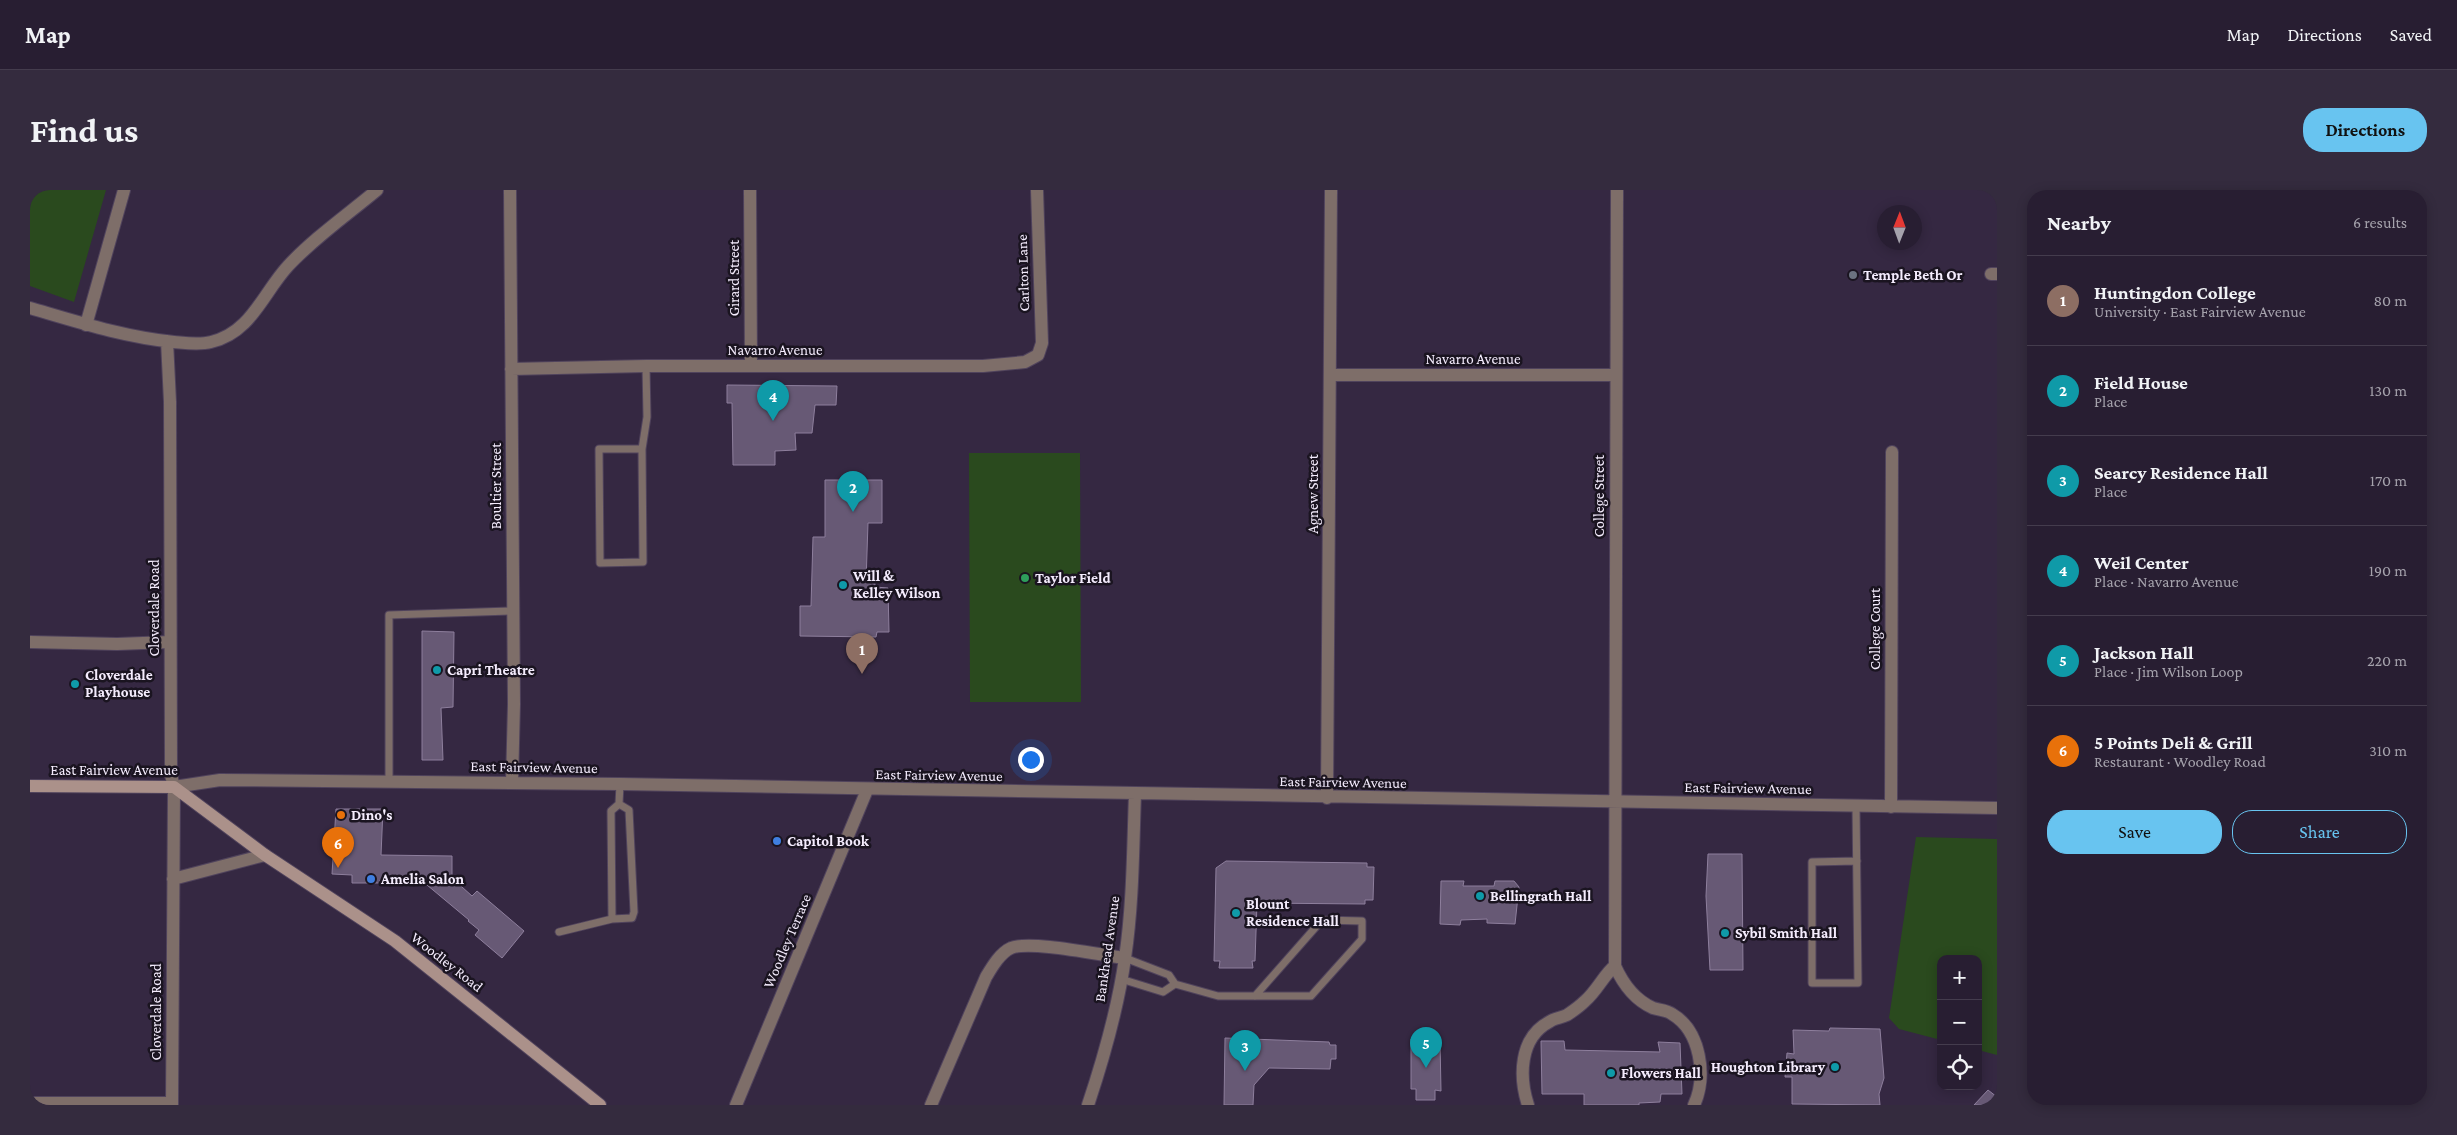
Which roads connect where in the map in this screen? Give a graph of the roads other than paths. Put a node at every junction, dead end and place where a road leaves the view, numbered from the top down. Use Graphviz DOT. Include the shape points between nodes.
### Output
graph roads {
  1 [pos="124,190"];
  2 [pos="377,190"];
  3 [pos="510,190"];
  4 [pos="750,190"];
  5 [pos="1037,190"];
  6 [pos="1331,190"];
  7 [pos="1617,190"];
  8 [pos="30,308"];
  9 [pos="86,325"];
  10 [pos="167,341"];
  11 [pos="1038,355"];
  12 [pos="646,366"];
  13 [pos="751,366"];
  14 [pos="511,369"];
  15 [pos="1330,375"];
  16 [pos="1616,375"];
  17 [pos="642,449"];
  18 [pos="1892,452"];
  19 [pos="512,611"];
  20 [pos="30,642"];
  21 [pos="170,642"];
  22 [pos="389,782"];
  23 [pos="512,783"];
  24 [pos="620,784"];
  25 [pos="30,786"];
  26 [pos="174,787"];
  27 [pos="867,790"];
  28 [pos="1135,794"];
  29 [pos="1327,798"];
  30 [pos="1614,803"];
  31 [pos="619,804"];
  32 [pos="1856,806"];
  33 [pos="1891,807"];
  34 [pos="1997,808"];
  35 [pos="265,855"];
  36 [pos="1857,861"];
  37 [pos="173,879"];
  38 [pos="612,919"];
  39 [pos="559,932"];
  40 [pos="1125,958"];
  41 [pos="1615,966"];
  42 [pos="1121,980"];
  43 [pos="1175,984"];
  44 [pos="1256,996"];
  45 [pos="30,1103"];
  46 [pos="172,1104"];
  47 [pos="600,1105"];
  48 [pos="736,1105"];
  49 [pos="931,1105"];
  50 [pos="1088,1105"];
  51 [pos="1528,1105"];
  52 [pos="1694,1105"];
  1 -- 9 [label="street"];
  2 -- 10 [label="street" via="287,267 256,312 238,329 211,342"];
  3 -- 14 [label="street, Boultier Street"];
  4 -- 13 [label="street, Girard Street"];
  5 -- 11 [label="street, Carlton Lane" via="1042,343"];
  6 -- 15 [label="street, Agnew Street"];
  7 -- 16 [label="street, College Street"];
  8 -- 9 [label="street"];
  9 -- 10 [label="street"];
  10 -- 21 [label="street, Cloverdale Road"];
  11 -- 13 [label="street, Navarro Avenue" via="1025,362 993,365"];
  12 -- 13 [label="street, Navarro Avenue"];
  12 -- 14 [label="street, Navarro Avenue"];
  12 -- 17 [label="lane" via="647,418"];
  14 -- 19 [label="street, Boultier Street"];
  15 -- 16 [label="street, Navarro Avenue"];
  15 -- 29 [label="street, Agnew Street"];
  16 -- 30 [label="street, College Street"];
  17 -- 17 [label="lane" via="643,562 600,563 599,449"];
  18 -- 33 [label="street, College Court"];
  19 -- 22 [label="lane" via="389,615"];
  19 -- 23 [label="street, Boultier Street"];
  20 -- 21 [label="street"];
  21 -- 26 [label="street, Cloverdale Road" via="171,775"];
  22 -- 23 [label="street, East Fairview Avenue"];
  22 -- 26 [label="street, East Fairview Avenue" via="220,780"];
  23 -- 24 [label="street, East Fairview Avenue"];
  24 -- 27 [label="street, East Fairview Avenue"];
  24 -- 31 [label="lane"];
  25 -- 26 [label="main road, East Fairview Avenue"];
  26 -- 35 [label="main road, Woodley Road"];
  26 -- 37 [label="street, Cloverdale Road"];
  27 -- 28 [label="street, East Fairview Avenue"];
  27 -- 48 [label="street, Woodley Terrace"];
  28 -- 29 [label="street, East Fairview Avenue"];
  28 -- 40 [label="street, Bankhead Avenue" via="1132,892"];
  29 -- 30 [label="street, East Fairview Avenue"];
  30 -- 32 [label="street, East Fairview Avenue"];
  30 -- 41 [label="street, College Street"];
  31 -- 38 [label="lane" via="611,811"];
  31 -- 38 [label="lane" via="629,810 634,912 632,918"];
  32 -- 33 [label="street, East Fairview Avenue"];
  32 -- 36 [label="lane"];
  33 -- 34 [label="street, East Fairview Avenue"];
  35 -- 37 [label="street"];
  35 -- 47 [label="main road, Woodley Road" via="395,942"];
  36 -- 36 [label="lane" via="1858,983 1812,983 1812,862"];
  37 -- 46 [label="street, Cloverdale Road"];
  38 -- 39 [label="lane"];
  40 -- 42 [label="street, Bankhead Avenue"];
  40 -- 43 [label="lane" via="1169,974"];
  40 -- 49 [label="street" via="1027,945 1008,949 986,977"];
  41 -- 51 [label="street" via="1583,1003 1566,1016 1550,1021 1532,1038 1522,1072"];
  41 -- 52 [label="street" via="1622,981 1634,994 1652,1007 1672,1013 1693,1039 1701,1069"];
  42 -- 43 [label="lane" via="1163,992"];
  42 -- 50 [label="street, Bankhead Avenue" via="1107,1043"];
  43 -- 44 [label="lane" via="1218,996"];
  44 -- 44 [label="lane" via="1311,996 1362,939 1362,921 1322,920"];
  45 -- 46 [label="street"];
}
